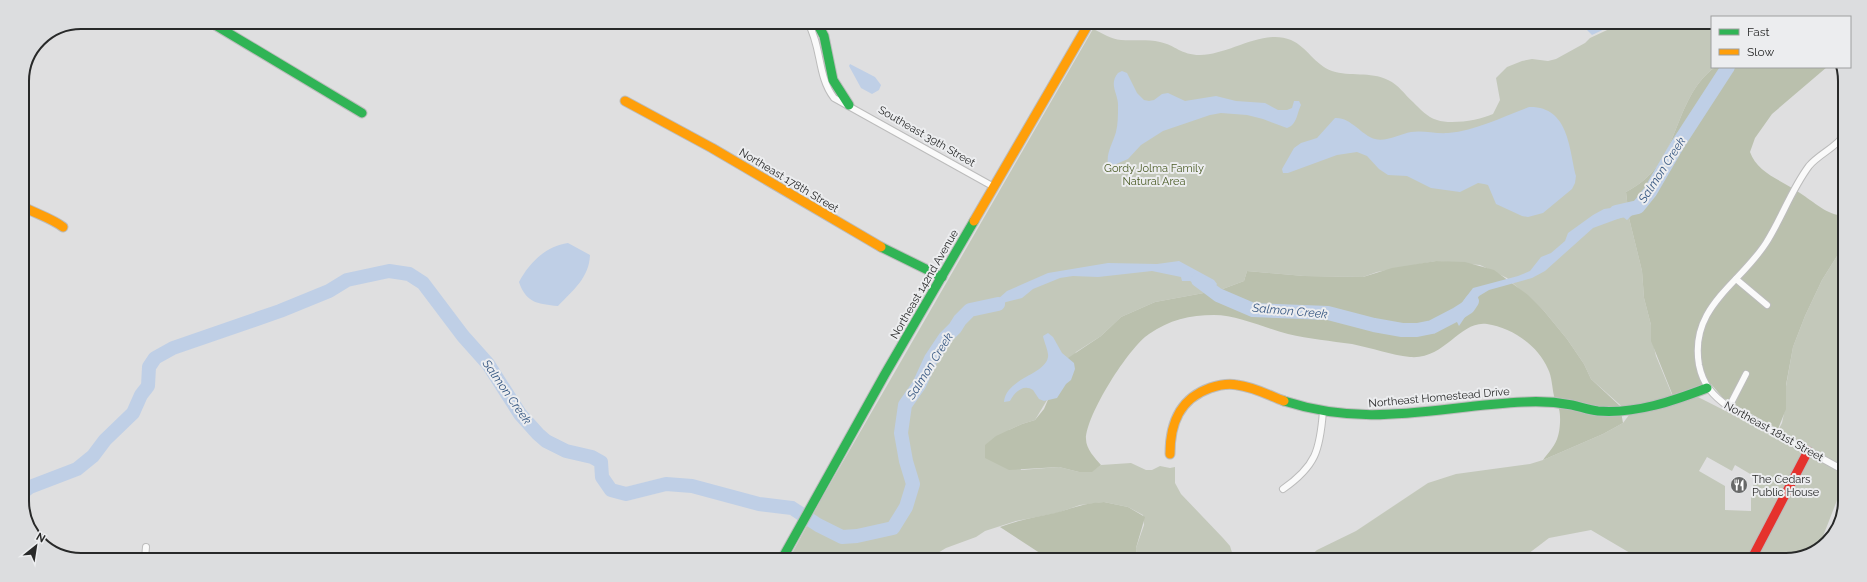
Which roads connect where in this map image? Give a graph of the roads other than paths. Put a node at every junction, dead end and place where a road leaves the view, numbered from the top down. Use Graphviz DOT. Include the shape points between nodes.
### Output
graph roads {
  1 [pos="222,29"];
  2 [pos="811,29"];
  3 [pos="820,29"];
  4 [pos="1086,29"];
  5 [pos="625,101"];
  6 [pos="849,105"];
  7 [pos="362,113"];
  8 [pos="1838,140"];
  9 [pos="994,188"];
  10 [pos="29,210"];
  11 [pos="63,227"];
  12 [pos="942,277"];
  13 [pos="1736,279"];
  14 [pos="1767,305"];
  15 [pos="1746,374"];
  16 [pos="1707,388"];
  17 [pos="1729,407"];
  18 [pos="1323,411"];
  19 [pos="1808,451"];
  20 [pos="1170,454"];
  21 [pos="1838,467"];
  22 [pos="1283,489"];
  23 [pos="146,548"];
  24 [pos="146,553"];
  25 [pos="785,553"];
  26 [pos="1755,553"];
  1 -- 7 [label="street"];
  2 -- 6 [label="street, Southeast 39th Street" via="829,91 834,98"];
  3 -- 6 [label="street, Southeast 39th Street" via="824,36 832,80"];
  4 -- 9 [label="street, Northeast 142nd Avenue"];
  5 -- 12 [label="street, Northeast 178th Street" via="712,148 870,241"];
  6 -- 9 [label="street, Southeast 39th Street"];
  8 -- 13 [label="street" via="1810,166 1790,195 1766,244"];
  9 -- 12 [label="street, Northeast 142nd Avenue"];
  10 -- 11 [label="street" via="54,220"];
  12 -- 25 [label="street, Northeast 142nd Avenue" via="810,505"];
  13 -- 14 [label="street"];
  13 -- 16 [label="street" via="1709,309 1700,328 1698,358"];
  15 -- 17 [label="street"];
  16 -- 17 [label="street, Northeast 181st Street" via="1713,396"];
  16 -- 18 [label="street, Northeast Homestead Drive" via="1659,404 1627,411 1601,411 1544,401 1374,416"];
  17 -- 19 [label="street, Northeast 181st Street"];
  18 -- 20 [label="street, Northeast Homestead Drive" via="1289,403 1234,384 1216,386 1197,393 1183,404 1173,420 1169,436"];
  18 -- 22 [label="street" via="1321,440 1313,460 1299,478"];
  19 -- 21 [label="street, Northeast 181st Street"];
  19 -- 26 [label="street"];
  23 -- 24 [label="street"];
}
